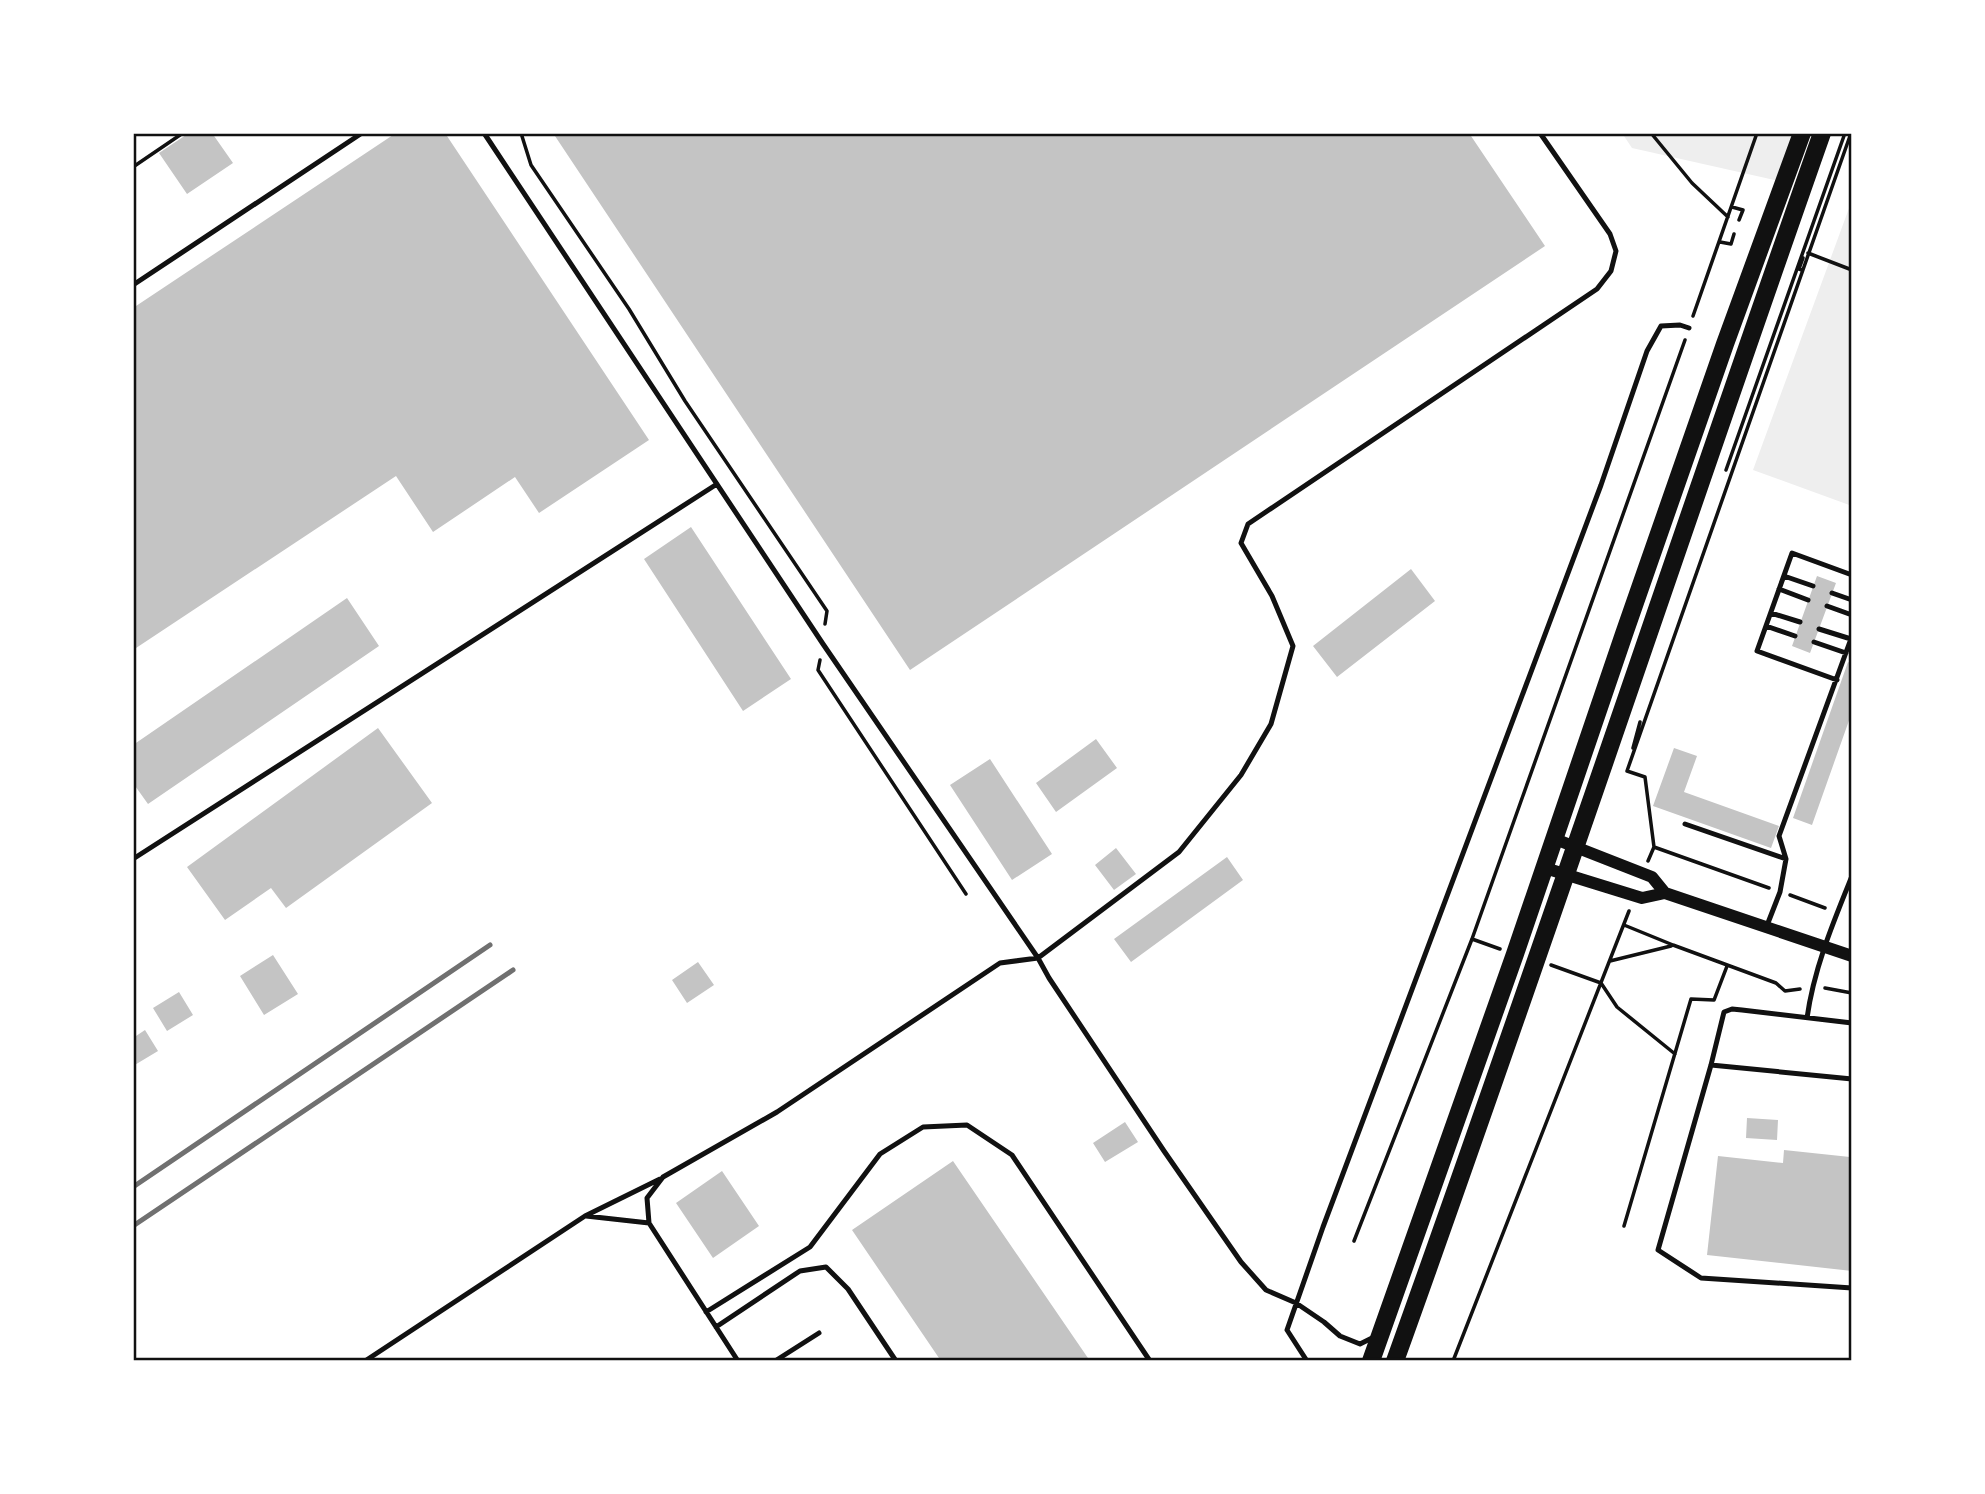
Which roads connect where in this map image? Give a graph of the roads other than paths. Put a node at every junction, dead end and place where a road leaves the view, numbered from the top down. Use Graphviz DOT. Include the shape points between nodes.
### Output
graph roads {
  1 [pos="362,133"];
  2 [pos="484,133"];
  3 [pos="1540,133"];
  4 [pos="1802,133"];
  5 [pos="1822,133"];
  6 [pos="133,285"];
  7 [pos="1689,328"];
  8 [pos="717,484"];
  9 [pos="1852,575"];
  10 [pos="1784,576"];
  11 [pos="1813,586"];
  12 [pos="1779,589"];
  13 [pos="1832,593"];
  14 [pos="1808,600"];
  15 [pos="1852,600"];
  16 [pos="1827,606"];
  17 [pos="1771,613"];
  18 [pos="1852,615"];
  19 [pos="1800,622"];
  20 [pos="1766,626"];
  21 [pos="1819,629"];
  22 [pos="1796,636"];
  23 [pos="1852,638"];
  24 [pos="1814,642"];
  25 [pos="1846,653"];
  26 [pos="1836,680"];
  27 [pos="1685,824"];
  28 [pos="1555,839"];
  29 [pos="1576,846"];
  30 [pos="133,859"];
  31 [pos="1786,859"];
  32 [pos="1545,868"];
  33 [pos="1566,875"];
  34 [pos="1852,876"];
  35 [pos="1665,893"];
  36 [pos="1766,928"];
  37 [pos="1824,947"];
  38 [pos="1852,956"];
  39 [pos="1038,958"];
  40 [pos="1807,1018"];
  41 [pos="1852,1023"];
  42 [pos="1710,1065"];
  43 [pos="1852,1079"];
  44 [pos="663,1177"];
  45 [pos="585,1216"];
  46 [pos="649,1223"];
  47 [pos="1852,1288"];
  48 [pos="1296,1303"];
  49 [pos="706,1312"];
  50 [pos="716,1327"];
  51 [pos="819,1333"];
  52 [pos="1380,1334"];
  53 [pos="365,1361"];
  54 [pos="738,1361"];
  55 [pos="775,1361"];
  56 [pos="896,1361"];
  57 [pos="1150,1361"];
  58 [pos="1307,1361"];
  59 [pos="1371,1361"];
  60 [pos="1395,1361"];
  1 -- 6 [label="lane"];
  2 -- 8 [label="lane"];
  3 -- 39 [label="lane" via="1610,234 1616,251 1611,271 1597,289 1248,524 1241,543 1272,596 1293,646 1271,724 1241,775 1179,852"];
  4 -- 28 [label="main road"];
  5 -- 29 [label="main road"];
  7 -- 48 [label="lane" via="1661,326 1647,351"];
  8 -- 30 [label="lane"];
  8 -- 39 [label="lane"];
  9 -- 10 [label="lane" via="1792,553"];
  10 -- 11 [label="lane"];
  10 -- 12 [label="lane"];
  12 -- 14 [label="lane"];
  12 -- 17 [label="lane"];
  13 -- 15 [label="lane"];
  16 -- 18 [label="lane"];
  17 -- 19 [label="lane"];
  17 -- 20 [label="lane"];
  20 -- 22 [label="lane"];
  20 -- 26 [label="lane" via="1757,651"];
  21 -- 23 [label="lane"];
  23 -- 25 [label="lane"];
  24 -- 25 [label="lane"];
  25 -- 26 [label="lane"];
  26 -- 31 [label="lane" via="1779,836"];
  27 -- 31 [label="lane"];
  28 -- 29 [label="street"];
  28 -- 32 [label="main road"];
  29 -- 33 [label="main road"];
  29 -- 35 [label="street" via="1652,877"];
  31 -- 36 [label="lane"];
  32 -- 33 [label="street"];
  32 -- 52 [label="main road"];
  33 -- 35 [label="street" via="1642,898"];
  33 -- 60 [label="main road"];
  34 -- 37 [label="lane"];
  35 -- 36 [label="street"];
  36 -- 37 [label="street"];
  37 -- 38 [label="street"];
  37 -- 40 [label="lane"];
  39 -- 44 [label="lane" via="1000,963 777,1112"];
  39 -- 48 [label="lane" via="1241,1262 1265,1290"];
  40 -- 41 [label="lane"];
  40 -- 42 [label="lane" via="1732,1009 1724,1012"];
  42 -- 43 [label="lane"];
  42 -- 47 [label="lane" via="1658,1250 1701,1278"];
  44 -- 45 [label="lane"];
  44 -- 46 [label="lane" via="647,1198"];
  45 -- 46 [label="lane"];
  45 -- 53 [label="lane"];
  46 -- 49 [label="lane"];
  48 -- 52 [label="lane" via="1340,1336 1360,1344"];
  48 -- 58 [label="lane" via="1287,1330"];
  49 -- 50 [label="lane"];
  49 -- 57 [label="lane" via="810,1247 880,1154 923,1127 967,1125 1012,1155"];
  50 -- 54 [label="lane"];
  50 -- 56 [label="lane" via="800,1271 826,1267 848,1289"];
  51 -- 55 [label="lane"];
  52 -- 59 [label="main road"];
}
